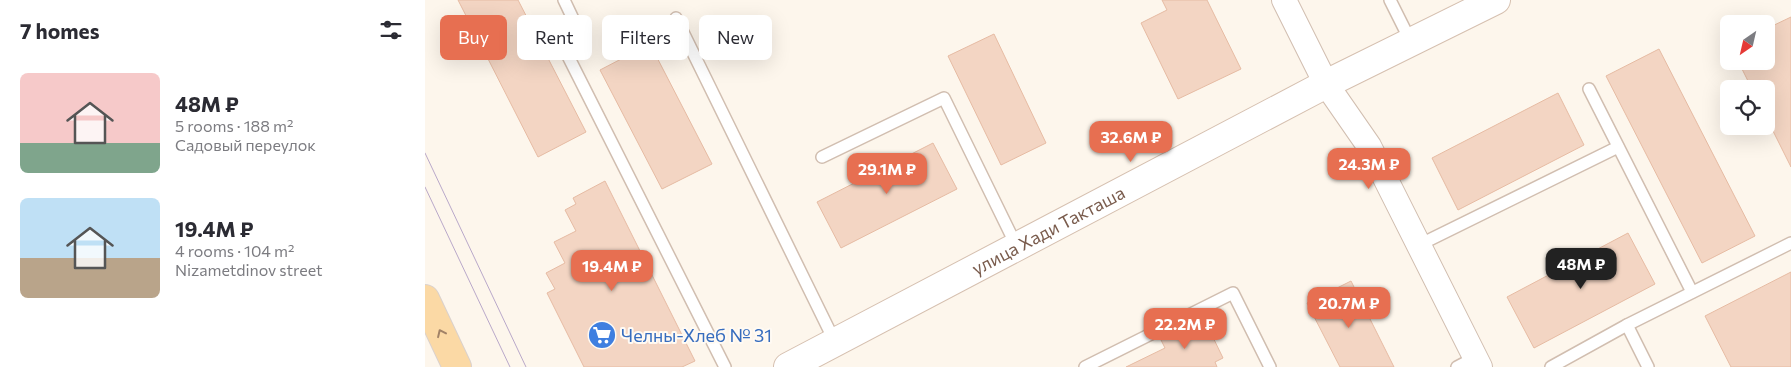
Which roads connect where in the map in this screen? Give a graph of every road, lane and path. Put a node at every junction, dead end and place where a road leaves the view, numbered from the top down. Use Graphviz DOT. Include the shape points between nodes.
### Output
graph roads {
  1 [pos="564,0"];
  2 [pos="1283,0"];
  3 [pos="1390,0"];
  4 [pos="1489,1"];
  5 [pos="1411,42"];
  6 [pos="689,44"];
  7 [pos="1326,84"];
  8 [pos="1589,89"];
  9 [pos="1618,147"];
  10 [pos="823,157"];
  11 [pos="1791,243"];
  12 [pos="1419,245"];
  13 [pos="1017,247"];
  14 [pos="1693,292"];
  15 [pos="425,299"];
  16 [pos="1627,325"];
  17 [pos="835,342"];
  18 [pos="1471,364"];
  19 [pos="457,367"];
  20 [pos="725,367"];
  21 [pos="788,367"];
  22 [pos="1085,367"];
  23 [pos="1270,367"];
  24 [pos="1551,367"];
  25 [pos="1647,367"];
  1 -- 20 [label="lane" via="575,23 569,56"];
  2 -- 7 [label="street"];
  3 -- 5 [label="lane"];
  4 -- 5 [label="main road, улица Хади Такташа"];
  5 -- 7 [label="main road, улица Хади Такташа"];
  6 -- 17 [label="lane"];
  7 -- 12 [label="street" via="1369,146"];
  7 -- 13 [label="main road, улица Хади Такташа"];
  8 -- 9 [label="lane"];
  9 -- 12 [label="lane"];
  9 -- 14 [label="lane"];
  10 -- 13 [label="lane" via="945,98"];
  11 -- 14 [label="lane"];
  12 -- 18 [label="street"];
  13 -- 17 [label="main road, улица Хади Такташа"];
  14 -- 16 [label="lane"];
  19 -- 15 [label="main road, one-way"];
  16 -- 24 [label="lane"];
  16 -- 25 [label="lane"];
  17 -- 21 [label="main road, улица Хади Такташа"];
  22 -- 23 [label="lane" via="1233,293"];
}
